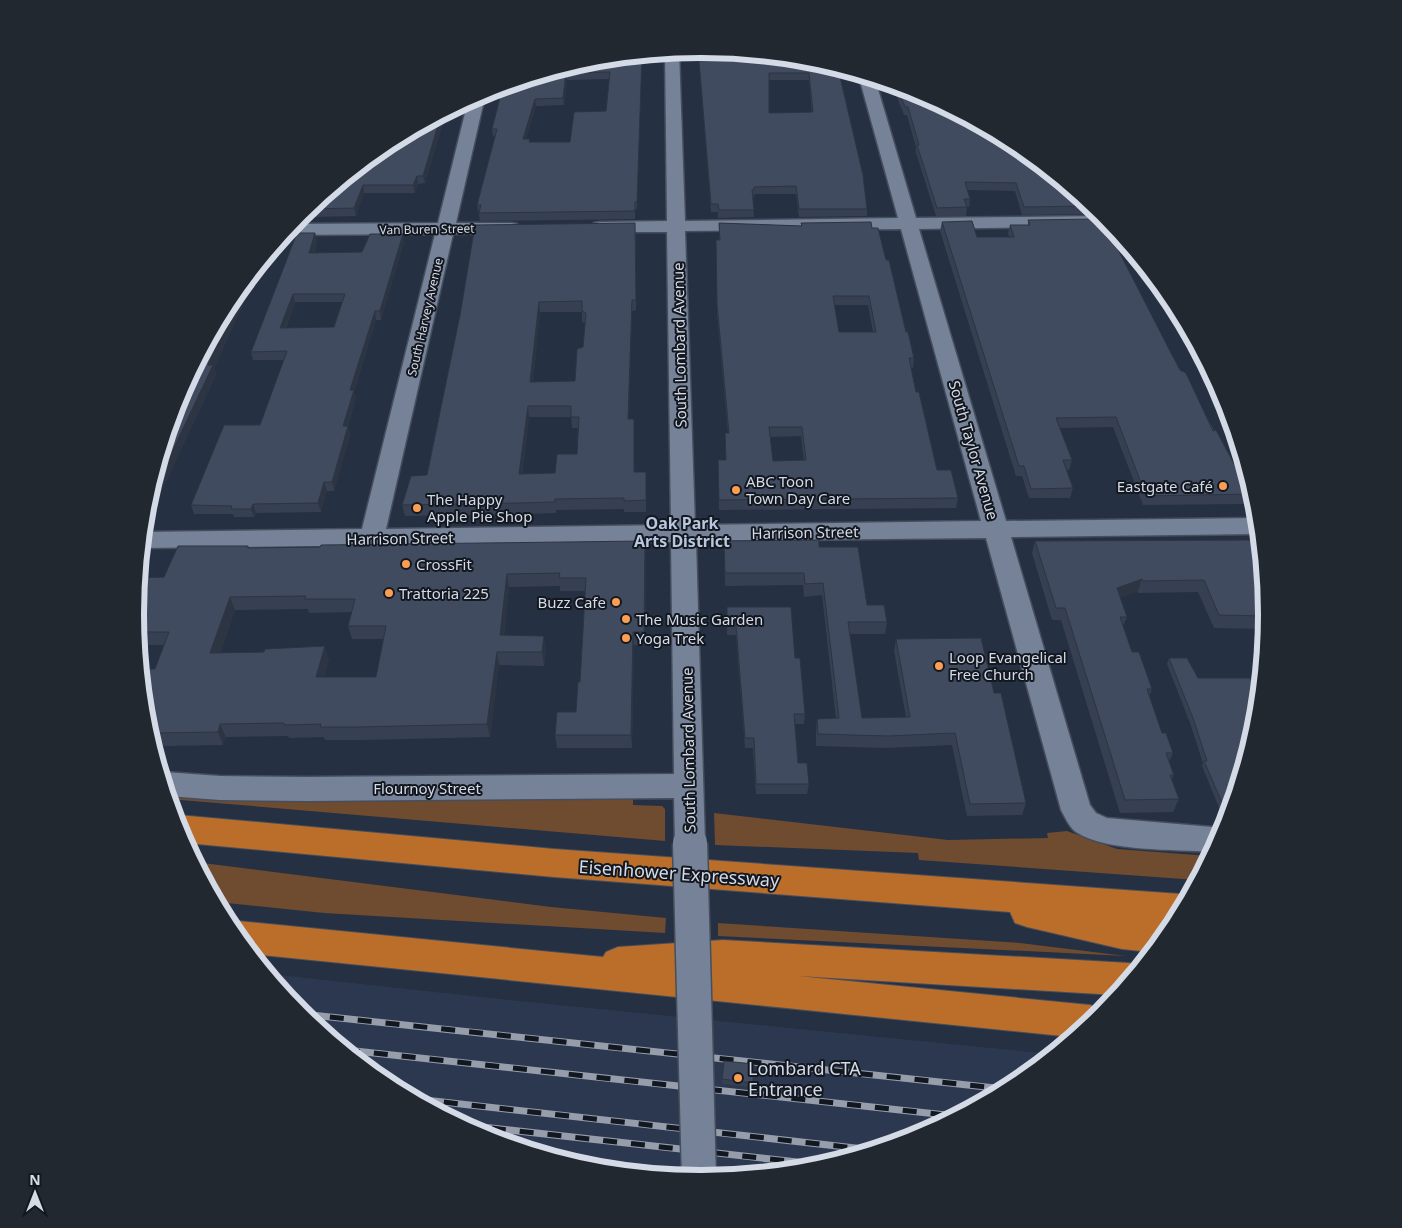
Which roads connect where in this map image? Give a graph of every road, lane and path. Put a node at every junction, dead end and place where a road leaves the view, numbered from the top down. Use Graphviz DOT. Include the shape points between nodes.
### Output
graph roads {
  1 [pos="672,59"];
  2 [pos="869,84"];
  3 [pos="475,106"];
  4 [pos="1096,221"];
  5 [pos="909,224"];
  6 [pos="676,226"];
  7 [pos="585,227"];
  8 [pos="446,228"];
  9 [pos="529,228"];
  10 [pos="298,230"];
  11 [pos="1251,526"];
  12 [pos="996,529"];
  13 [pos="684,533"];
  14 [pos="372,538"];
  15 [pos="149,540"];
  16 [pos="171,784"];
  17 [pos="689,786"];
  18 [pos="188,830"];
  19 [pos="1210,838"];
  20 [pos="944,893"];
  21 [pos="1173,908"];
  22 [pos="1154,937"];
  23 [pos="249,938"];
  24 [pos="534,968"];
  25 [pos="1120,979"];
  26 [pos="1080,1021"];
  27 [pos="698,1170"];
  1 -- 6 [label="street, South Lombard Avenue"];
  2 -- 5 [label="street, South Taylor Avenue"];
  3 -- 8 [label="street, South Harvey Avenue"];
  4 -- 5 [label="street"];
  5 -- 6 [label="street"];
  5 -- 12 [label="street, South Taylor Avenue"];
  6 -- 7 [label="street"];
  6 -- 13 [label="street, South Lombard Avenue"];
  8 -- 9 [label="street, Van Buren Street"];
  8 -- 10 [label="street, Van Buren Street"];
  8 -- 14 [label="street, South Harvey Avenue"];
  11 -- 12 [label="street, Harrison Street"];
  12 -- 13 [label="street, Harrison Street"];
  12 -- 19 [label="street, South Taylor Avenue" via="1072,799 1085,822 1103,831"];
  13 -- 14 [label="street, Harrison Street"];
  13 -- 17 [label="street, South Lombard Avenue"];
  14 -- 15 [label="street, Harrison Street"];
  16 -- 17 [label="street, Flournoy Street" via="307,789"];
  17 -- 27 [label="street, South Lombard Avenue, bridge"];
  18 -- 20 [label="highway, Eisenhower Expressway" via="400,851"];
  20 -- 21 [label="highway, Eisenhower Expressway"];
  20 -- 22 [label="highway" via="1122,934"];
  23 -- 24 [label="highway"];
  24 -- 25 [label="highway" via="723,956"];
  24 -- 26 [label="highway"];
}
